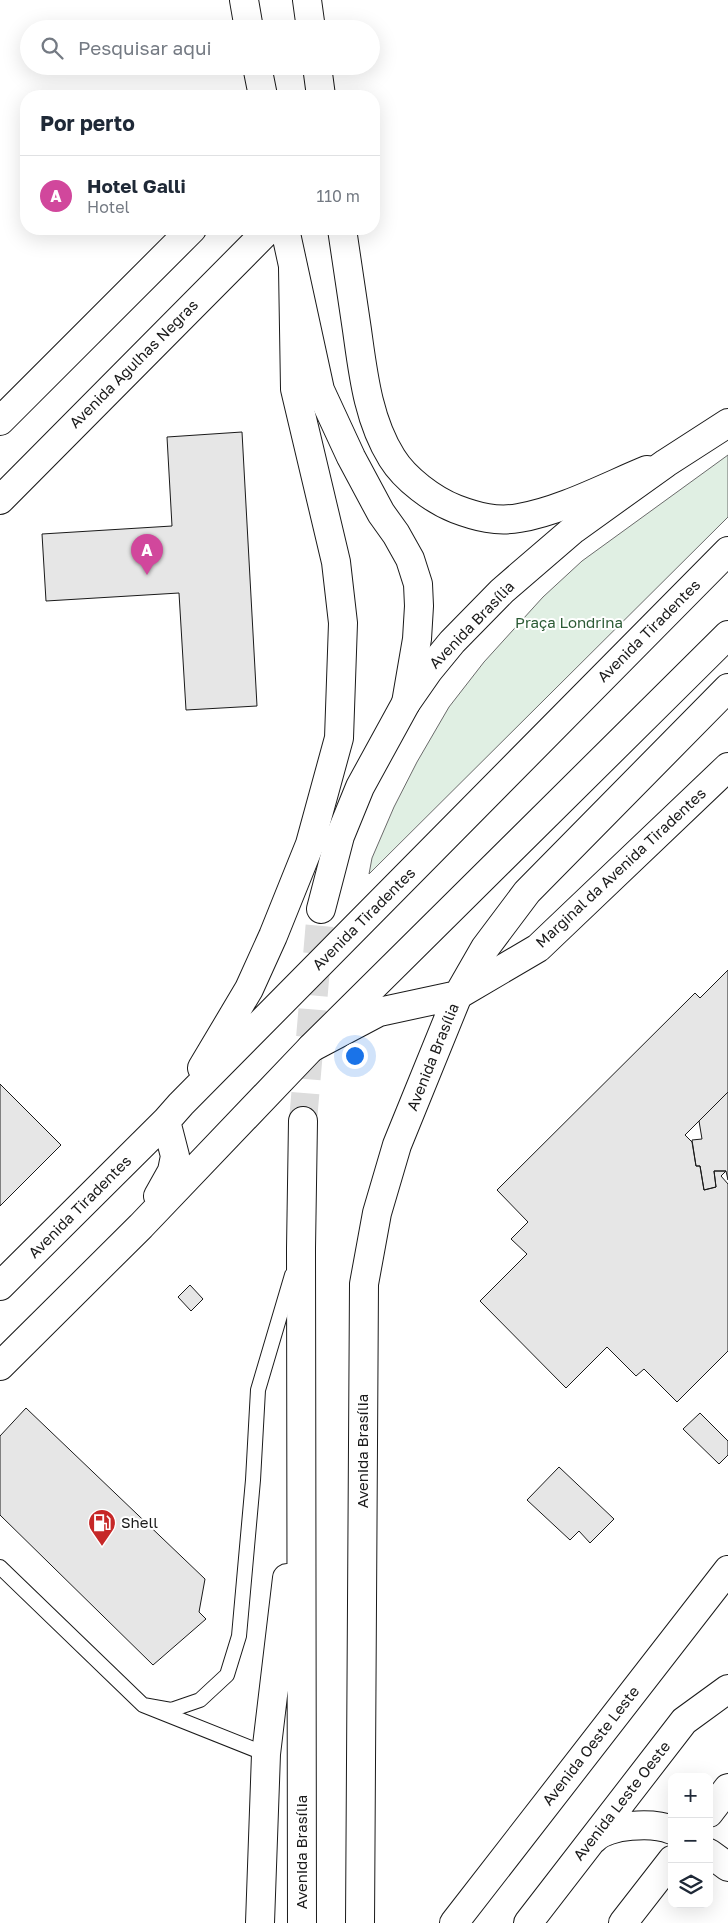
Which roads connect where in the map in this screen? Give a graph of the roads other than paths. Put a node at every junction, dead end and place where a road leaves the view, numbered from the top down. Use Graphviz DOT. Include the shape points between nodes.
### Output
graph roads {
  1 [pos="244,0"];
  2 [pos="307,0"];
  3 [pos="248,20"];
  4 [pos="310,20"];
  5 [pos="259,75"];
  6 [pos="318,75"];
  7 [pos="262,90"];
  8 [pos="321,90"];
  9 [pos="186,235"];
  10 [pos="263,235"];
  11 [pos="286,235"];
  12 [pos="343,235"];
  13 [pos="293,268"];
  14 [pos="0,421"];
  15 [pos="728,424"];
  16 [pos="666,463"];
  17 [pos="0,500"];
  18 [pos="728,551"];
  19 [pos="728,635"];
  20 [pos="728,688"];
  21 [pos="406,703"];
  22 [pos="728,767"];
  23 [pos="321,909"];
  24 [pos="458,995"];
  25 [pos="311,1048"];
  26 [pos="173,1113"];
  27 [pos="303,1121"];
  28 [pos="141,1226"];
  29 [pos="301,1248"];
  30 [pos="0,1286"];
  31 [pos="0,1366"];
  32 [pos="302,1451"];
  33 [pos="0,1567"];
  34 [pos="728,1570"];
  35 [pos="728,1689"];
  36 [pos="144,1705"];
  37 [pos="266,1754"];
  38 [pos="728,1788"];
  39 [pos="713,1808"];
  40 [pos="668,1828"];
  41 [pos="580,1856"];
  42 [pos="713,1856"];
  43 [pos="670,1863"];
  44 [pos="728,1868"];
  45 [pos="260,1923"];
  46 [pos="302,1923"];
  47 [pos="360,1923"];
  48 [pos="454,1923"];
  49 [pos="528,1923"];
  50 [pos="623,1923"];
  1 -- 3 [label="main road"];
  2 -- 4 [label="main road"];
  5 -- 7 [label="main road"];
  6 -- 8 [label="main road"];
  9 -- 14 [label="main road"];
  10 -- 17 [label="main road, Avenida Agulhas Negras"];
  11 -- 13 [label="main road"];
  12 -- 16 [label="main road" via="363,373 374,420 392,458 420,489 442,504 476,517 519,518 551,510"];
  13 -- 21 [label="main road" via="320,390 351,457 410,559 418,584 417,639"];
  13 -- 26 [label="main road" via="295,389 336,562 344,623 339,738 310,844 273,936 248,989"];
  15 -- 16 [label="main road, Avenida Brasília"];
  16 -- 21 [label="main road, Avenida Brasília" via="574,529 502,591 452,642"];
  18 -- 26 [label="main road, Avenida Tiradentes"];
  19 -- 25 [label="main road"];
  20 -- 24 [label="main road, Avenida Brasília" via="527,892 485,948"];
  21 -- 23 [label="main road, Avenida Brasília" via="360,787 340,836"];
  22 -- 24 [label="main road, Marginal da Avenida Tiradentes" via="538,948"];
  24 -- 25 [label="main road, Marginal da Avenida Tiradentes" via="379,1012"];
  24 -- 47 [label="main road, Avenida Brasília" via="397,1145 377,1212 364,1284"];
  25 -- 28 [label="main road"];
  26 -- 28 [label="main road" via="176,1156 172,1171"];
  26 -- 30 [label="main road, Avenida Tiradentes"];
  27 -- 29 [label="main road, Avenida Brasília"];
  28 -- 31 [label="main road"];
  29 -- 32 [label="main road, Avenida Brasília"];
  29 -- 36 [label="lane" via="258,1390 239,1636 227,1675 200,1700 171,1710"];
  32 -- 37 [label="main road"];
  32 -- 46 [label="main road, Avenida Brasília"];
  33 -- 36 [label="lane"];
  34 -- 48 [label="main road, Avenida Oeste Leste"];
  35 -- 41 [label="main road, Avenida Leste Oeste" via="684,1720"];
  36 -- 37 [label="lane"];
  37 -- 45 [label="main road"];
  38 -- 39 [label="main road"];
  40 -- 41 [label="main road" via="632,1825 599,1834"];
  41 -- 49 [label="main road, Avenida Leste Oeste"];
  42 -- 44 [label="main road"];
  43 -- 50 [label="main road"];
}
